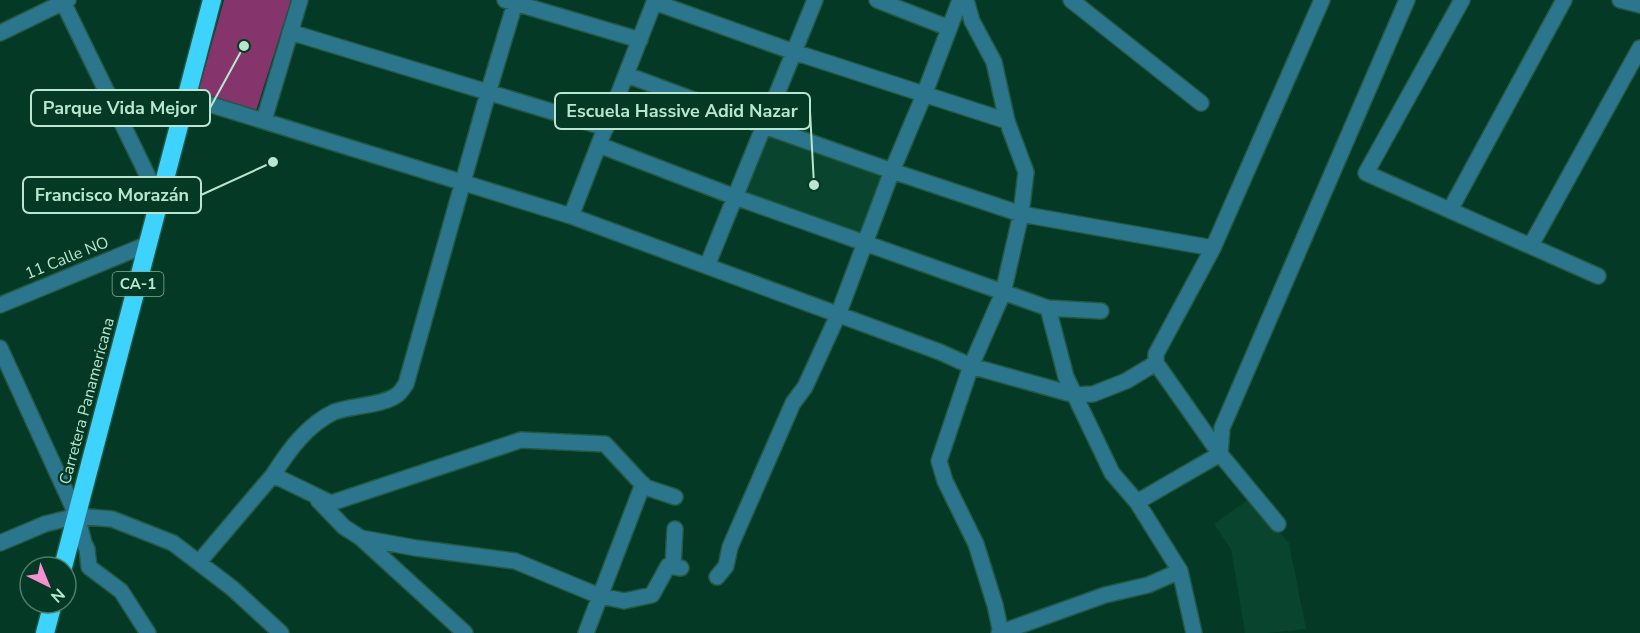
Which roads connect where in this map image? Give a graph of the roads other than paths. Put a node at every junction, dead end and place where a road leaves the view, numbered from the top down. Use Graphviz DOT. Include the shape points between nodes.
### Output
graph roads {
  1 [pos="212,0"];
  2 [pos="300,0"];
  3 [pos="815,0"];
  4 [pos="877,0"];
  5 [pos="960,0"];
  6 [pos="966,0"];
  7 [pos="1071,0"];
  8 [pos="1322,0"];
  9 [pos="1407,0"];
  10 [pos="1462,0"];
  11 [pos="1564,0"];
  12 [pos="1620,0"];
  13 [pos="65,1"];
  14 [pos="512,1"];
  15 [pos="655,1"];
  16 [pos="1640,5"];
  17 [pos="949,28"];
  18 [pos="290,32"];
  19 [pos="0,33"];
  20 [pos="640,40"];
  21 [pos="1640,48"];
  22 [pos="794,52"];
  23 [pos="627,75"];
  24 [pos="488,93"];
  25 [pos="924,94"];
  26 [pos="186,97"];
  27 [pos="1201,103"];
  28 [pos="264,120"];
  29 [pos="1007,121"];
  30 [pos="764,126"];
  31 [pos="606,128"];
  32 [pos="599,145"];
  33 [pos="892,171"];
  34 [pos="462,183"];
  35 [pos="735,197"];
  36 [pos="159,199"];
  37 [pos="1450,210"];
  38 [pos="1021,214"];
  39 [pos="572,216"];
  40 [pos="864,243"];
  41 [pos="148,244"];
  42 [pos="1531,245"];
  43 [pos="1213,248"];
  44 [pos="707,266"];
  45 [pos="1598,276"];
  46 [pos="1003,292"];
  47 [pos="0,305"];
  48 [pos="1048,308"];
  49 [pos="1101,311"];
  50 [pos="838,315"];
  51 [pos="0,348"];
  52 [pos="1156,363"];
  53 [pos="971,366"];
  54 [pos="1075,395"];
  55 [pos="1220,454"];
  56 [pos="273,475"];
  57 [pos="643,484"];
  58 [pos="313,494"];
  59 [pos="675,497"];
  60 [pos="1137,501"];
  61 [pos="77,516"];
  62 [pos="1278,524"];
  63 [pos="675,529"];
  64 [pos="361,538"];
  65 [pos="0,543"];
  66 [pos="66,555"];
  67 [pos="199,562"];
  68 [pos="1179,572"];
  69 [pos="717,577"];
  70 [pos="600,596"];
  71 [pos="50,615"];
  72 [pos="45,633"];
  73 [pos="148,633"];
  74 [pos="281,633"];
  75 [pos="465,633"];
  76 [pos="586,633"];
  77 [pos="1001,633"];
  78 [pos="1194,633"];
  1 -- 26 [label="highway, Carretera Panamericana / CA-1"];
  2 -- 18 [label="street"];
  3 -- 22 [label="street"];
  4 -- 17 [label="street"];
  5 -- 17 [label="street"];
  6 -- 29 [label="street" via="972,21 994,62"];
  7 -- 27 [label="street"];
  8 -- 43 [label="street"];
  9 -- 55 [label="street" via="1222,428"];
  10 -- 37 [label="street" via="1366,173"];
  11 -- 37 [label="street"];
  12 -- 16 [label="street"];
  13 -- 19 [label="street"];
  13 -- 36 [label="street"];
  14 -- 20 [label="street"];
  14 -- 24 [label="street"];
  15 -- 20 [label="street"];
  15 -- 22 [label="street"];
  17 -- 25 [label="street"];
  18 -- 24 [label="street"];
  18 -- 28 [label="street"];
  20 -- 23 [label="street"];
  21 -- 42 [label="street"];
  22 -- 25 [label="street"];
  22 -- 30 [label="street"];
  23 -- 30 [label="street"];
  23 -- 31 [label="street"];
  24 -- 31 [label="street"];
  24 -- 34 [label="street"];
  25 -- 29 [label="street"];
  25 -- 33 [label="street"];
  26 -- 28 [label="street"];
  26 -- 36 [label="highway, Carretera Panamericana / CA-1"];
  28 -- 34 [label="street"];
  29 -- 38 [label="street" via="1026,172"];
  30 -- 33 [label="street"];
  30 -- 35 [label="street"];
  31 -- 32 [label="street"];
  32 -- 35 [label="street"];
  32 -- 39 [label="street"];
  33 -- 38 [label="street"];
  33 -- 40 [label="street"];
  34 -- 39 [label="street"];
  34 -- 56 [label="street" via="406,384 389,399 336,412 312,425"];
  35 -- 40 [label="street"];
  35 -- 44 [label="street"];
  36 -- 41 [label="highway, Carretera Panamericana / CA-1"];
  37 -- 42 [label="street"];
  38 -- 43 [label="street"];
  38 -- 46 [label="street"];
  39 -- 44 [label="street"];
  40 -- 46 [label="street"];
  40 -- 50 [label="street"];
  41 -- 47 [label="street, 11 Calle NO"];
  41 -- 61 [label="highway, Carretera Panamericana / CA-1"];
  42 -- 45 [label="street"];
  43 -- 52 [label="street" via="1156,354"];
  44 -- 50 [label="street"];
  46 -- 48 [label="street"];
  46 -- 53 [label="street"];
  48 -- 49 [label="street"];
  48 -- 54 [label="street" via="1066,377"];
  50 -- 53 [label="street"];
  50 -- 69 [label="street" via="805,387 793,404 730,547 726,566"];
  51 -- 61 [label="street"];
  52 -- 54 [label="street" via="1094,394"];
  52 -- 55 [label="street"];
  53 -- 54 [label="street"];
  53 -- 77 [label="street" via="939,462 975,544"];
  54 -- 60 [label="street" via="1112,473"];
  55 -- 60 [label="street"];
  55 -- 62 [label="street"];
  56 -- 58 [label="street"];
  56 -- 67 [label="street"];
  57 -- 58 [label="street" via="605,444 521,440 332,503"];
  57 -- 59 [label="street"];
  57 -- 70 [label="street"];
  58 -- 64 [label="street"];
  60 -- 68 [label="street"];
  61 -- 65 [label="street" via="45,524"];
  61 -- 66 [label="highway, Carretera Panamericana / CA-1"];
  61 -- 67 [label="street" via="112,519 174,543"];
  61 -- 73 [label="street" via="89,567 121,591"];
  63 -- 70 [label="street" via="677,567 668,566 652,595 624,601"];
  64 -- 70 [label="street" via="515,561"];
  64 -- 75 [label="street"];
  67 -- 74 [label="street"];
  68 -- 77 [label="street"];
  68 -- 78 [label="street"];
  70 -- 76 [label="street"];
  71 -- 72 [label="highway"];
}
